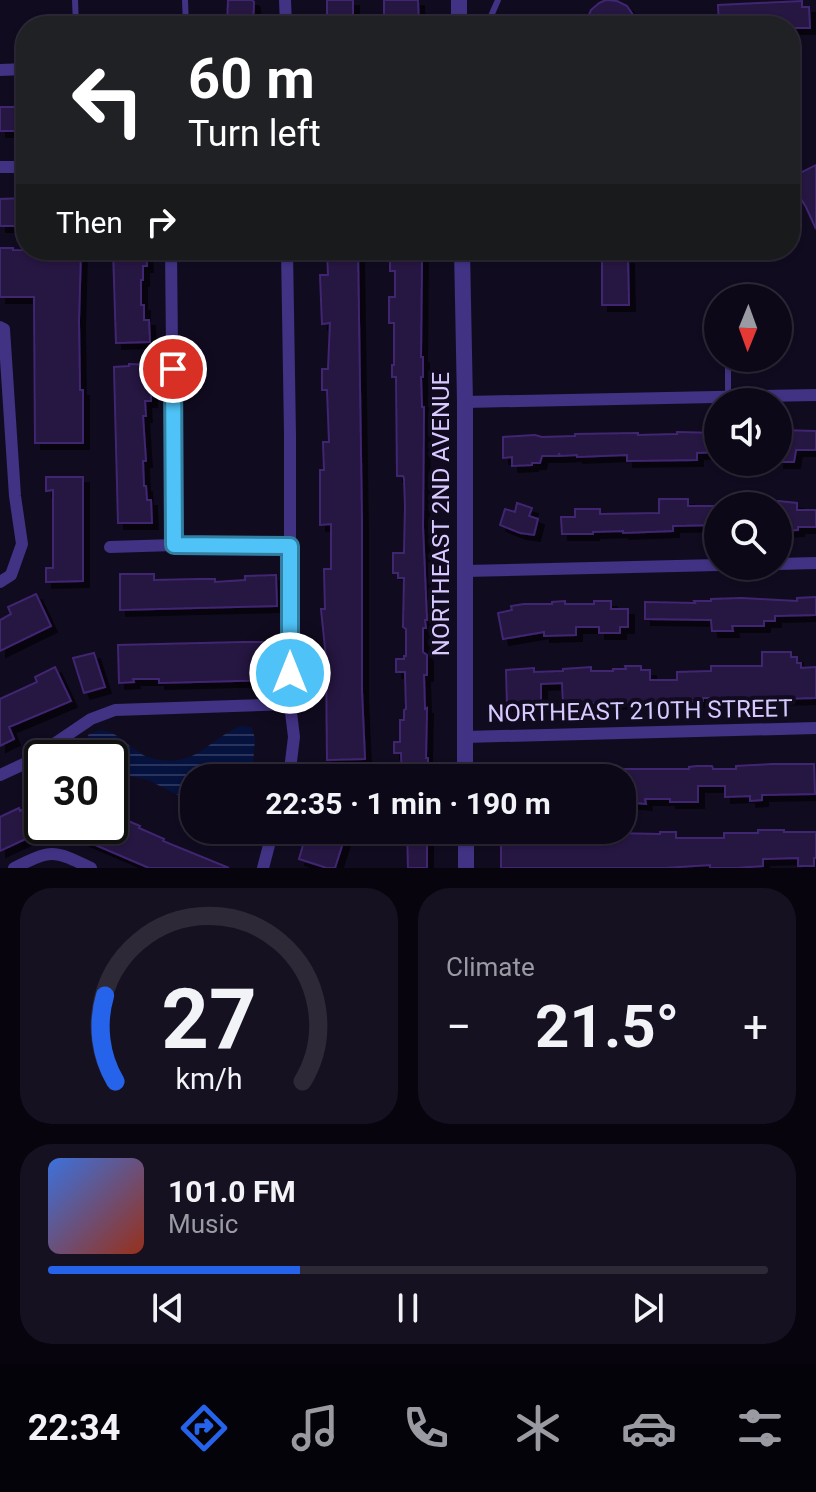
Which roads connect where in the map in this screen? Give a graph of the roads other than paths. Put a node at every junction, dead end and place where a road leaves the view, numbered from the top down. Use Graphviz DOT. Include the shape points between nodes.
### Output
graph roads {
  1 [pos="171,260"];
  2 [pos="287,260"];
  3 [pos="462,260"];
  4 [pos="0,327"];
  5 [pos="816,395"];
  6 [pos="792,396"];
  7 [pos="704,397"];
  8 [pos="465,402"];
  9 [pos="174,545"];
  10 [pos="290,546"];
  11 [pos="110,547"];
  12 [pos="816,563"];
  13 [pos="792,564"];
  14 [pos="704,565"];
  15 [pos="465,571"];
  16 [pos="0,582"];
  17 [pos="290,704"];
  18 [pos="816,728"];
  19 [pos="465,737"];
  20 [pos="291,764"];
  21 [pos="465,764"];
  22 [pos="0,775"];
  23 [pos="269,844"];
  24 [pos="466,844"];
  25 [pos="14,868"];
  26 [pos="91,868"];
  27 [pos="263,868"];
  28 [pos="466,868"];
  1 -- 9 [label="street"];
  2 -- 10 [label="street"];
  3 -- 8 [label="street, NORTHEAST 2ND AVENUE"];
  4 -- 16 [label="street" via="22,544 11,575"];
  5 -- 6 [label="street"];
  7 -- 8 [label="street"];
  8 -- 15 [label="street, NORTHEAST 2ND AVENUE"];
  9 -- 10 [label="street"];
  9 -- 11 [label="street"];
  10 -- 17 [label="street"];
  12 -- 13 [label="street"];
  14 -- 15 [label="street"];
  15 -- 19 [label="street, NORTHEAST 2ND AVENUE"];
  17 -- 20 [label="street"];
  17 -- 22 [label="street" via="115,710"];
  18 -- 19 [label="street, NORTHEAST 210TH STREET"];
  19 -- 21 [label="street, NORTHEAST 2ND AVENUE"];
  23 -- 27 [label="street"];
  24 -- 28 [label="street"];
  25 -- 26 [label="street" via="52,853"];
}
